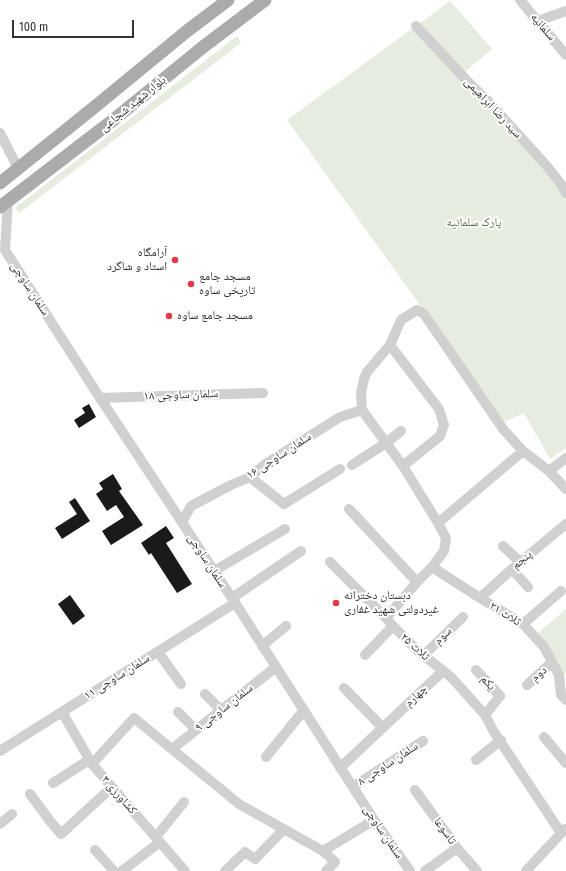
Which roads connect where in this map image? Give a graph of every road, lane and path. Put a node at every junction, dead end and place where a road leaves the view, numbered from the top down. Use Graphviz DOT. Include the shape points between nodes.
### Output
graph roads {
  1 [pos="228,0"];
  2 [pos="265,0"];
  3 [pos="520,0"];
  4 [pos="566,11"];
  5 [pos="207,15"];
  6 [pos="538,21"];
  7 [pos="416,26"];
  8 [pos="187,31"];
  9 [pos="221,34"];
  10 [pos="203,47"];
  11 [pos="566,55"];
  12 [pos="0,133"];
  13 [pos="18,168"];
  14 [pos="0,183"];
  15 [pos="566,193"];
  16 [pos="4,204"];
  17 [pos="2,249"];
  18 [pos="390,345"];
  19 [pos="263,393"];
  20 [pos="100,398"];
  21 [pos="362,410"];
  22 [pos="401,431"];
  23 [pos="386,443"];
  24 [pos="523,451"];
  25 [pos="566,458"];
  26 [pos="352,465"];
  27 [pos="403,466"];
  28 [pos="340,469"];
  29 [pos="549,471"];
  30 [pos="250,477"];
  31 [pos="566,489"];
  32 [pos="349,509"];
  33 [pos="182,522"];
  34 [pos="438,523"];
  35 [pos="566,524"];
  36 [pos="285,529"];
  37 [pos="503,546"];
  38 [pos="301,551"];
  39 [pos="330,562"];
  40 [pos="516,566"];
  41 [pos="432,567"];
  42 [pos="214,571"];
  43 [pos="417,582"];
  44 [pos="528,587"];
  45 [pos="560,592"];
  46 [pos="480,598"];
  47 [pos="234,601"];
  48 [pos="463,617"];
  49 [pos="386,618"];
  50 [pos="523,624"];
  51 [pos="286,626"];
  52 [pos="393,626"];
  53 [pos="262,646"];
  54 [pos="158,652"];
  55 [pos="365,655"];
  56 [pos="424,655"];
  57 [pos="552,662"];
  58 [pos="276,667"];
  59 [pos="476,670"];
  60 [pos="443,671"];
  61 [pos="181,684"];
  62 [pos="526,686"];
  63 [pos="344,688"];
  64 [pos="205,694"];
  65 [pos="566,700"];
  66 [pos="221,710"];
  67 [pos="304,710"];
  68 [pos="62,712"];
  69 [pos="178,712"];
  70 [pos="485,715"];
  71 [pos="386,725"];
  72 [pos="196,730"];
  73 [pos="544,737"];
  74 [pos="501,740"];
  75 [pos="423,741"];
  76 [pos="172,749"];
  77 [pos="0,751"];
  78 [pos="266,758"];
  79 [pos="476,760"];
  80 [pos="90,762"];
  81 [pos="566,762"];
  82 [pos="340,768"];
  83 [pos="53,783"];
  84 [pos="112,787"];
  85 [pos="353,787"];
  86 [pos="415,790"];
  87 [pos="30,794"];
  88 [pos="184,802"];
  89 [pos="12,814"];
  90 [pos="374,820"];
  91 [pos="0,824"];
  92 [pos="284,829"];
  93 [pos="564,830"];
  94 [pos="158,840"];
  95 [pos="457,848"];
  96 [pos="95,850"];
  97 [pos="323,851"];
  98 [pos="114,871"];
  99 [pos="122,871"];
  100 [pos="185,871"];
  101 [pos="225,871"];
  102 [pos="326,871"];
  103 [pos="410,871"];
  104 [pos="426,871"];
  105 [pos="477,871"];
  106 [pos="526,871"];
  1 -- 5 [label="main road, بلوار شهید شجاعی"];
  2 -- 9 [label="main road, بلوار شهید شجاعی"];
  3 -- 6 [label="street, سلمانیه"];
  4 -- 6 [label="street"];
  5 -- 8 [label="main road, بلوار شهید شجاعی"];
  5 -- 9 [label="main road" via="209,29"];
  6 -- 11 [label="street, سلمانیه"];
  7 -- 15 [label="street, سید رضا ابراهیمی" via="546,165"];
  8 -- 10 [label="main road" via="200,31 204,35"];
  8 -- 13 [label="main road, بلوار شهید شجاعی"];
  9 -- 10 [label="main road, بلوار شهید شجاعی"];
  10 -- 16 [label="main road, بلوار شهید شجاعی"];
  12 -- 13 [label="street"];
  13 -- 14 [label="main road, بلوار شهید شجاعی"];
  16 -- 17 [label="street, سلمان ساوجی"];
  17 -- 20 [label="street, سلمان ساوجی"];
  18 -- 21 [label="street" via="364,379 361,393"];
  18 -- 24 [label="street" via="401,320 417,310 424,314 503,429"];
  18 -- 27 [label="street" via="439,409 444,425 440,436"];
  19 -- 20 [label="street, سلمان ساوجی ۱۸"];
  20 -- 33 [label="street, سلمان ساوجی"];
  21 -- 23 [label="street"];
  21 -- 30 [label="street, سلمان ساوجی ۱۶" via="340,417 264,465"];
  22 -- 23 [label="street"];
  23 -- 26 [label="street"];
  23 -- 27 [label="street"];
  24 -- 29 [label="street"];
  24 -- 34 [label="street"];
  25 -- 29 [label="street"];
  27 -- 34 [label="street"];
  28 -- 30 [label="street" via="284,504"];
  29 -- 31 [label="street"];
  30 -- 33 [label="street, سلمان ساوجی ۱۶" via="191,506"];
  32 -- 43 [label="street"];
  33 -- 42 [label="street, سلمان ساوجی"];
  34 -- 41 [label="street" via="446,538 444,551"];
  35 -- 40 [label="street, پنجم"];
  36 -- 42 [label="street"];
  37 -- 40 [label="street"];
  38 -- 47 [label="street, سلمان ساوجی ۱۱"];
  39 -- 49 [label="street, ثلاث ۲۵"];
  40 -- 44 [label="street"];
  40 -- 46 [label="street, پنجم"];
  41 -- 43 [label="street"];
  41 -- 46 [label="street, ثلاث ۲۱"];
  42 -- 47 [label="street, سلمان ساوجی"];
  43 -- 49 [label="street"];
  45 -- 50 [label="street"];
  46 -- 50 [label="street, ثلاث ۲۱"];
  47 -- 53 [label="street, سلمان ساوجی"];
  47 -- 54 [label="street, سلمان ساوجی ۱۱"];
  48 -- 56 [label="street, سوم"];
  49 -- 52 [label="street, ثلاث ۲۵"];
  50 -- 57 [label="street, ثلاث ۲۱" via="544,647"];
  51 -- 53 [label="street"];
  52 -- 55 [label="street"];
  52 -- 56 [label="street, ثلاث ۲۵"];
  53 -- 58 [label="street, سلمان ساوجی"];
  54 -- 61 [label="street"];
  54 -- 68 [label="street, سلمان ساوجی ۱۱"];
  56 -- 60 [label="street, ثلاث ۲۵"];
  57 -- 62 [label="street, دوم"];
  57 -- 65 [label="street, ثلاث ۲۱" via="559,675 561,695"];
  58 -- 66 [label="street, سلمان ساوجی ۹"];
  58 -- 67 [label="street, سلمان ساوجی"];
  59 -- 70 [label="street, یکم" via="500,696"];
  60 -- 70 [label="street, ثلاث ۲۵"];
  60 -- 71 [label="street, چهارم"];
  63 -- 71 [label="street"];
  64 -- 66 [label="street"];
  66 -- 72 [label="street, سلمان ساوجی ۹"];
  67 -- 78 [label="street"];
  67 -- 82 [label="street, سلمان ساوجی"];
  68 -- 77 [label="street, سلمان ساوجی ۱۱"];
  68 -- 80 [label="street, کشاورزی ۳"];
  69 -- 72 [label="street"];
  70 -- 74 [label="street, ثلاث ۲۵"];
  71 -- 82 [label="street, چهارم"];
  72 -- 76 [label="street, سلمان ساوجی ۹"];
  73 -- 81 [label="street"];
  74 -- 79 [label="street"];
  74 -- 93 [label="street, ثلاث ۲۵"];
  75 -- 85 [label="street, سلمان ساوجی ۸"];
  76 -- 80 [label="street" via="134,718"];
  76 -- 92 [label="street" via="239,804"];
  80 -- 83 [label="street"];
  80 -- 84 [label="street, کشاورزی ۳"];
  82 -- 85 [label="street, سلمان ساوجی"];
  84 -- 87 [label="street" via="61,834"];
  84 -- 94 [label="street, کشاورزی ۳"];
  85 -- 90 [label="street, سلمان ساوجی"];
  86 -- 95 [label="street, تاسوعا"];
  88 -- 94 [label="street"];
  89 -- 91 [label="street"];
  90 -- 97 [label="street"];
  90 -- 103 [label="street, سلمان ساوجی"];
  92 -- 97 [label="street"];
  92 -- 101 [label="street" via="255,859 245,852"];
  93 -- 106 [label="street"];
  94 -- 99 [label="street"];
  94 -- 100 [label="street, کشاورزی ۳"];
  95 -- 104 [label="street"];
  95 -- 105 [label="street, تاسوعا"];
  96 -- 98 [label="street"];
  97 -- 102 [label="street" via="336,862"];
}
